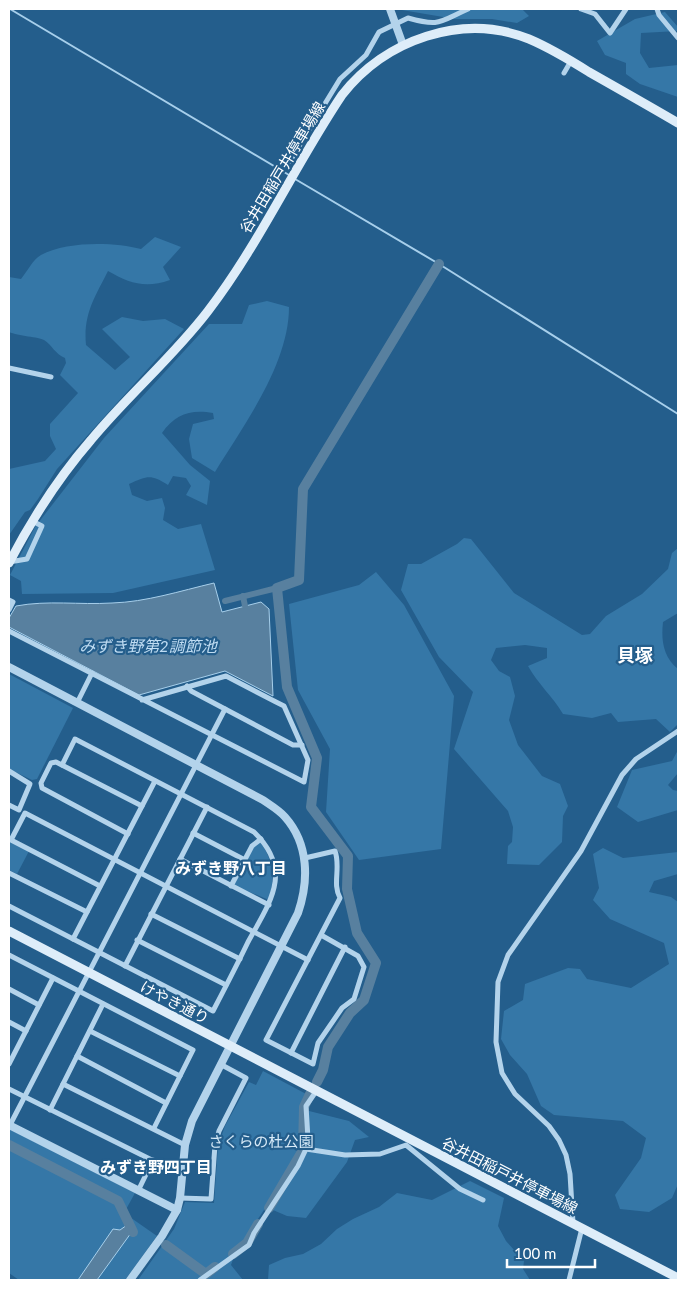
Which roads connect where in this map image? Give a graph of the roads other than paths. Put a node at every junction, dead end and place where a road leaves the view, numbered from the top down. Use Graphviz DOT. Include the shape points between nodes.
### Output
graph roads {
  1 [pos="390,9"];
  2 [pos="468,9"];
  3 [pos="580,9"];
  4 [pos="626,9"];
  5 [pos="657,9"];
  6 [pos="395,24"];
  7 [pos="678,38"];
  8 [pos="403,45"];
  9 [pos="571,61"];
  10 [pos="564,73"];
  11 [pos="678,123"];
  12 [pos="290,161"];
  13 [pos="9,368"];
  14 [pos="50,377"];
  15 [pos="32,520"];
  16 [pos="11,559"];
  17 [pos="9,600"];
  18 [pos="9,610"];
  19 [pos="9,631"];
  20 [pos="9,667"];
  21 [pos="92,674"];
  22 [pos="188,686"];
  23 [pos="142,700"];
  24 [pos="77,703"];
  25 [pos="225,709"];
  26 [pos="678,731"];
  27 [pos="211,736"];
  28 [pos="302,745"];
  29 [pos="62,765"];
  30 [pos="195,765"];
  31 [pos="9,772"];
  32 [pos="155,781"];
  33 [pos="181,793"];
  34 [pos="9,805"];
  35 [pos="142,806"];
  36 [pos="207,807"];
  37 [pos="193,833"];
  38 [pos="128,834"];
  39 [pos="261,839"];
  40 [pos="305,858"];
  41 [pos="180,859"];
  42 [pos="114,860"];
  43 [pos="245,860"];
  44 [pos="9,873"];
  45 [pos="140,873"];
  46 [pos="100,886"];
  47 [pos="166,886"];
  48 [pos="231,886"];
  49 [pos="270,905"];
  50 [pos="9,906"];
  51 [pos="86,912"];
  52 [pos="151,914"];
  53 [pos="9,931"];
  54 [pos="254,933"];
  55 [pos="321,936"];
  56 [pos="73,939"];
  57 [pos="137,940"];
  58 [pos="280,946"];
  59 [pos="345,947"];
  60 [pos="99,952"];
  61 [pos="9,955"];
  62 [pos="240,959"];
  63 [pos="308,960"];
  64 [pos="125,966"];
  65 [pos="88,972"];
  66 [pos="53,978"];
  67 [pos="226,985"];
  68 [pos="9,989"];
  69 [pos="79,992"];
  70 [pos="104,1004"];
  71 [pos="39,1005"];
  72 [pos="9,1022"];
  73 [pos="26,1031"];
  74 [pos="90,1031"];
  75 [pos="229,1045"];
  76 [pos="291,1053"];
  77 [pos="77,1056"];
  78 [pos="11,1057"];
  79 [pos="9,1064"];
  80 [pos="220,1064"];
  81 [pos="180,1076"];
  82 [pos="63,1084"];
  83 [pos="9,1089"];
  84 [pos="317,1090"];
  85 [pos="329,1097"];
  86 [pos="24,1098"];
  87 [pos="166,1103"];
  88 [pos="50,1110"];
  89 [pos="9,1125"];
  90 [pos="154,1128"];
  91 [pos="408,1142"];
  92 [pos="185,1145"];
  93 [pos="306,1149"];
  94 [pos="153,1160"];
  95 [pos="182,1175"];
  96 [pos="138,1190"];
  97 [pos="180,1198"];
  98 [pos="483,1200"];
  99 [pos="177,1210"];
  100 [pos="572,1223"];
  101 [pos="582,1228"];
  102 [pos="678,1278"];
  103 [pos="130,1280"];
  104 [pos="200,1280"];
  105 [pos="568,1280"];
  1 -- 6 [label="street"];
  2 -- 6 [label="street" via="439,23 424,24 408,18"];
  3 -- 4 [label="street" via="595,14 610,33"];
  5 -- 7 [label="street"];
  6 -- 8 [label="street"];
  6 -- 12 [label="street" via="379,32 366,55 340,79"];
  8 -- 9 [label="main road, 谷井田稲戸井停車場線" via="443,32 490,30 529,39"];
  8 -- 15 [label="main road, 谷井田稲戸井停車場線" via="378,59 342,94 228,284 169,357 91,439"];
  9 -- 10 [label="street"];
  9 -- 11 [label="main road, 谷井田稲戸井停車場線"];
  13 -- 14 [label="street"];
  15 -- 16 [label="main road, 谷井田稲戸井停車場線"];
  15 -- 16 [label="street" via="42,526 27,559"];
  17 -- 18 [label="street" via="13,602"];
  19 -- 21 [label="street"];
  20 -- 24 [label="street"];
  21 -- 23 [label="street"];
  21 -- 24 [label="street"];
  22 -- 23 [label="street"];
  22 -- 25 [label="street" via="191,691"];
  22 -- 28 [label="street" via="226,676 284,706"];
  23 -- 27 [label="street"];
  24 -- 30 [label="street"];
  25 -- 27 [label="street"];
  25 -- 28 [label="street" via="293,745"];
  26 -- 100 [label="street" via="636,759 622,775 581,851 508,955 498,982 496,1042 502,1073 515,1094 549,1126 566,1155"];
  27 -- 28 [label="street" via="304,782 308,760"];
  27 -- 30 [label="street"];
  29 -- 32 [label="street" via="75,739"];
  29 -- 35 [label="street"];
  29 -- 38 [label="street" via="51,763 42,788"];
  30 -- 33 [label="street"];
  30 -- 40 [label="street" via="263,800 285,817"];
  31 -- 34 [label="street" via="30,784 19,810"];
  32 -- 33 [label="street"];
  32 -- 35 [label="street"];
  33 -- 36 [label="street"];
  33 -- 45 [label="street"];
  35 -- 38 [label="street"];
  36 -- 37 [label="street"];
  36 -- 39 [label="street"];
  37 -- 41 [label="street"];
  37 -- 43 [label="street"];
  38 -- 42 [label="street"];
  39 -- 43 [label="street" via="252,846"];
  39 -- 49 [label="street" via="276,870"];
  40 -- 55 [label="street" via="335,852 339,861 336,891 340,898"];
  40 -- 58 [label="street" via="306,880 301,902"];
  41 -- 47 [label="street"];
  41 -- 48 [label="street"];
  42 -- 45 [label="street"];
  42 -- 46 [label="street"];
  42 -- 46 [label="street" via="25,813 11,840"];
  43 -- 48 [label="street"];
  44 -- 51 [label="street"];
  45 -- 47 [label="street"];
  45 -- 60 [label="street"];
  46 -- 51 [label="street"];
  47 -- 52 [label="street"];
  47 -- 54 [label="street"];
  48 -- 49 [label="street"];
  49 -- 54 [label="street"];
  50 -- 56 [label="street"];
  51 -- 56 [label="street"];
  52 -- 57 [label="street"];
  52 -- 62 [label="street"];
  53 -- 65 [label="main road, けやき通り"];
  54 -- 58 [label="street"];
  54 -- 62 [label="street"];
  55 -- 59 [label="street"];
  55 -- 63 [label="street"];
  56 -- 60 [label="street"];
  57 -- 64 [label="street"];
  57 -- 67 [label="street"];
  58 -- 63 [label="street"];
  58 -- 75 [label="street"];
  59 -- 76 [label="street"];
  59 -- 76 [label="street" via="358,956 364,967 354,999 342,1008 318,1043 313,1064"];
  60 -- 64 [label="street"];
  60 -- 65 [label="street"];
  61 -- 66 [label="street"];
  62 -- 67 [label="street"];
  63 -- 76 [label="street" via="266,1040"];
  64 -- 67 [label="street" via="213,1011"];
  65 -- 69 [label="street"];
  65 -- 75 [label="main road, けやき通り"];
  66 -- 69 [label="street"];
  66 -- 71 [label="street"];
  68 -- 71 [label="street"];
  69 -- 70 [label="street"];
  69 -- 86 [label="street"];
  70 -- 74 [label="street"];
  70 -- 81 [label="street" via="193,1050"];
  71 -- 73 [label="street"];
  72 -- 73 [label="street"];
  73 -- 78 [label="street"];
  74 -- 77 [label="street"];
  74 -- 81 [label="street"];
  75 -- 80 [label="street"];
  75 -- 84 [label="main road, けやき通り"];
  77 -- 82 [label="street"];
  77 -- 87 [label="street"];
  78 -- 79 [label="street"];
  80 -- 92 [label="street" via="192,1120"];
  80 -- 97 [label="street" via="246,1078 219,1131 210,1199"];
  81 -- 87 [label="street"];
  82 -- 88 [label="street"];
  82 -- 90 [label="street"];
  83 -- 86 [label="street"];
  84 -- 85 [label="main road, けやき通り"];
  84 -- 93 [label="street" via="306,1106"];
  85 -- 91 [label="main road, 谷井田稲戸井停車場線"];
  86 -- 88 [label="street"];
  86 -- 89 [label="street"];
  87 -- 90 [label="street"];
  88 -- 94 [label="street"];
  89 -- 96 [label="street"];
  90 -- 92 [label="street"];
  91 -- 93 [label="street" via="380,1154 330,1154"];
  91 -- 98 [label="street" via="460,1189"];
  91 -- 100 [label="main road, 谷井田稲戸井停車場線"];
  92 -- 95 [label="street"];
  93 -- 104 [label="street" via="249,1245"];
  94 -- 95 [label="street"];
  94 -- 96 [label="street"];
  95 -- 97 [label="street"];
  96 -- 99 [label="street"];
  97 -- 99 [label="street"];
  99 -- 103 [label="street"];
  100 -- 101 [label="main road, 谷井田稲戸井停車場線"];
  101 -- 102 [label="main road, 谷井田稲戸井停車場線"];
  101 -- 105 [label="street"];
}
